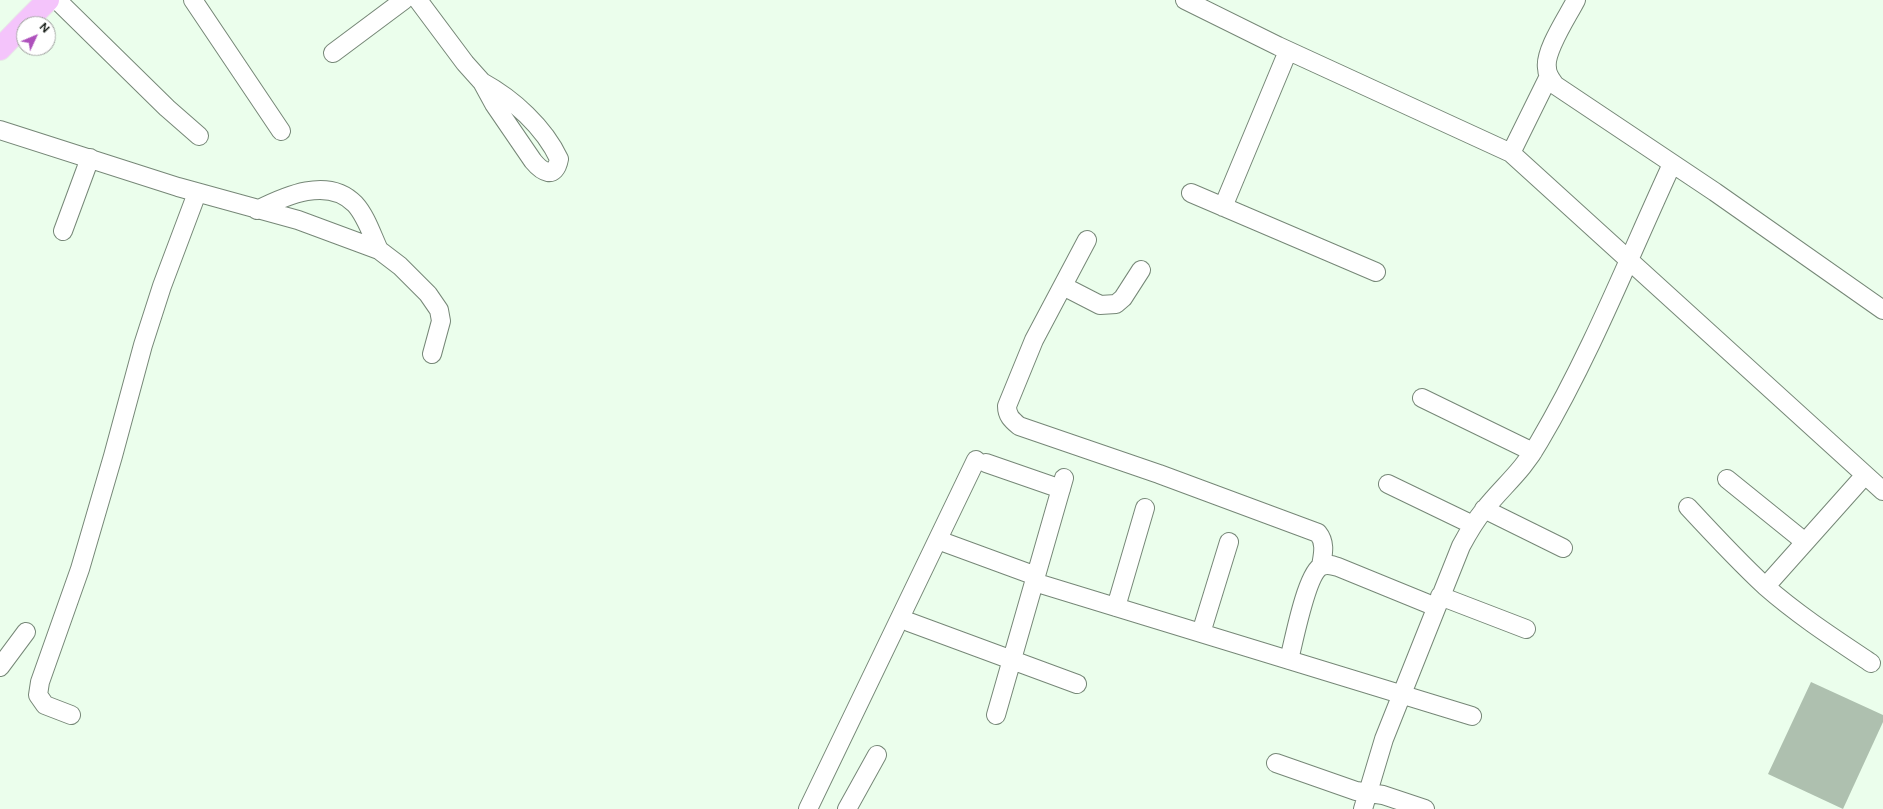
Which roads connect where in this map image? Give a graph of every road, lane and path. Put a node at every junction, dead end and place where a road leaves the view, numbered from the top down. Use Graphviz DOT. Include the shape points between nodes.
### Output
graph roads {
  1 [pos="48,0"];
  2 [pos="57,0"];
  3 [pos="193,0"];
  4 [pos="404,0"];
  5 [pos="418,0"];
  6 [pos="1185,0"];
  7 [pos="1576,0"];
  8 [pos="32,16"];
  9 [pos="16,32"];
  10 [pos="0,49"];
  11 [pos="1288,51"];
  12 [pos="333,53"];
  13 [pos="1549,76"];
  14 [pos="482,82"];
  15 [pos="0,130"];
  16 [pos="281,131"];
  17 [pos="199,136"];
  18 [pos="1511,153"];
  19 [pos="90,158"];
  20 [pos="1672,164"];
  21 [pos="197,193"];
  22 [pos="1191,193"];
  23 [pos="1223,207"];
  24 [pos="257,210"];
  25 [pos="63,231"];
  26 [pos="1087,240"];
  27 [pos="380,250"];
  28 [pos="1628,261"];
  29 [pos="1141,270"];
  30 [pos="1376,272"];
  31 [pos="1063,286"];
  32 [pos="1883,310"];
  33 [pos="432,354"];
  34 [pos="1422,398"];
  35 [pos="1533,452"];
  36 [pos="1865,475"];
  37 [pos="1726,479"];
  38 [pos="1388,484"];
  39 [pos="1883,491"];
  40 [pos="1688,507"];
  41 [pos="1145,508"];
  42 [pos="1484,509"];
  43 [pos="1472,525"];
  44 [pos="1229,542"];
  45 [pos="1805,542"];
  46 [pos="946,543"];
  47 [pos="1563,548"];
  48 [pos="1321,566"];
  49 [pos="1035,579"];
  50 [pos="1766,586"];
  51 [pos="1438,601"];
  52 [pos="1116,607"];
  53 [pos="909,622"];
  54 [pos="1526,629"];
  55 [pos="26,632"];
  56 [pos="1201,633"];
  57 [pos="1012,660"];
  58 [pos="1288,660"];
  59 [pos="1870,663"];
  60 [pos="0,667"];
  61 [pos="1077,684"];
  62 [pos="1400,694"];
  63 [pos="71,715"];
  64 [pos="996,715"];
  65 [pos="1472,716"];
  66 [pos="877,755"];
  67 [pos="1276,763"];
  68 [pos="1366,801"];
  69 [pos="808,809"];
  70 [pos="847,809"];
  71 [pos="1425,809"];
  1 -- 8 [label="main road"];
  2 -- 17 [label="street"];
  3 -- 16 [label="street"];
  4 -- 12 [label="street"];
  5 -- 14 [label="street"];
  6 -- 11 [label="street"];
  7 -- 13 [label="street" via="1548,54 1546,68"];
  9 -- 10 [label="main road"];
  11 -- 18 [label="street"];
  11 -- 23 [label="street"];
  13 -- 18 [label="street"];
  13 -- 20 [label="street" via="1566,94"];
  14 -- 14 [label="street" via="501,92 518,106 547,139 559,159 558,166 552,172 546,173 532,161"];
  15 -- 19 [label="street"];
  18 -- 28 [label="street"];
  19 -- 21 [label="street"];
  19 -- 25 [label="street"];
  20 -- 28 [label="street"];
  20 -- 32 [label="street"];
  21 -- 24 [label="street"];
  21 -- 63 [label="street" via="143,345 82,562 40,682 40,700 45,705"];
  22 -- 23 [label="street"];
  23 -- 30 [label="street"];
  24 -- 27 [label="street" via="298,220"];
  24 -- 27 [label="street" via="285,196 301,192 327,190 342,194 355,204 366,220"];
  26 -- 31 [label="street"];
  27 -- 33 [label="street" via="428,294 439,310 441,321"];
  28 -- 35 [label="street" via="1576,373"];
  28 -- 36 [label="street"];
  29 -- 31 [label="street" via="1123,298 1116,304 1100,305"];
  31 -- 48 [label="street" via="1034,340 1007,406 1010,418 1019,426 1318,532 1324,548"];
  34 -- 35 [label="street"];
  35 -- 42 [label="street" via="1514,478"];
  36 -- 39 [label="street"];
  36 -- 45 [label="street"];
  37 -- 45 [label="street"];
  38 -- 43 [label="street"];
  40 -- 50 [label="street" via="1739,562"];
  41 -- 52 [label="street"];
  42 -- 43 [label="street"];
  42 -- 47 [label="street"];
  43 -- 51 [label="street"];
  44 -- 56 [label="street"];
  45 -- 50 [label="street"];
  46 -- 49 [label="street"];
  48 -- 51 [label="street" via="1329,564"];
  48 -- 58 [label="street" via="1311,580"];
  49 -- 52 [label="street"];
  49 -- 57 [label="street"];
  49 -- 69 [label="street" via="1062,484 981,462"];
  50 -- 59 [label="street"];
  51 -- 54 [label="street"];
  51 -- 62 [label="street"];
  52 -- 56 [label="street"];
  53 -- 57 [label="street"];
  55 -- 60 [label="street"];
  56 -- 58 [label="street"];
  57 -- 61 [label="street"];
  57 -- 64 [label="street"];
  58 -- 62 [label="street"];
  62 -- 65 [label="street"];
  62 -- 68 [label="street"];
  66 -- 70 [label="street"];
  67 -- 68 [label="street" via="1356,791"];
  68 -- 71 [label="street" via="1383,794"];
}
